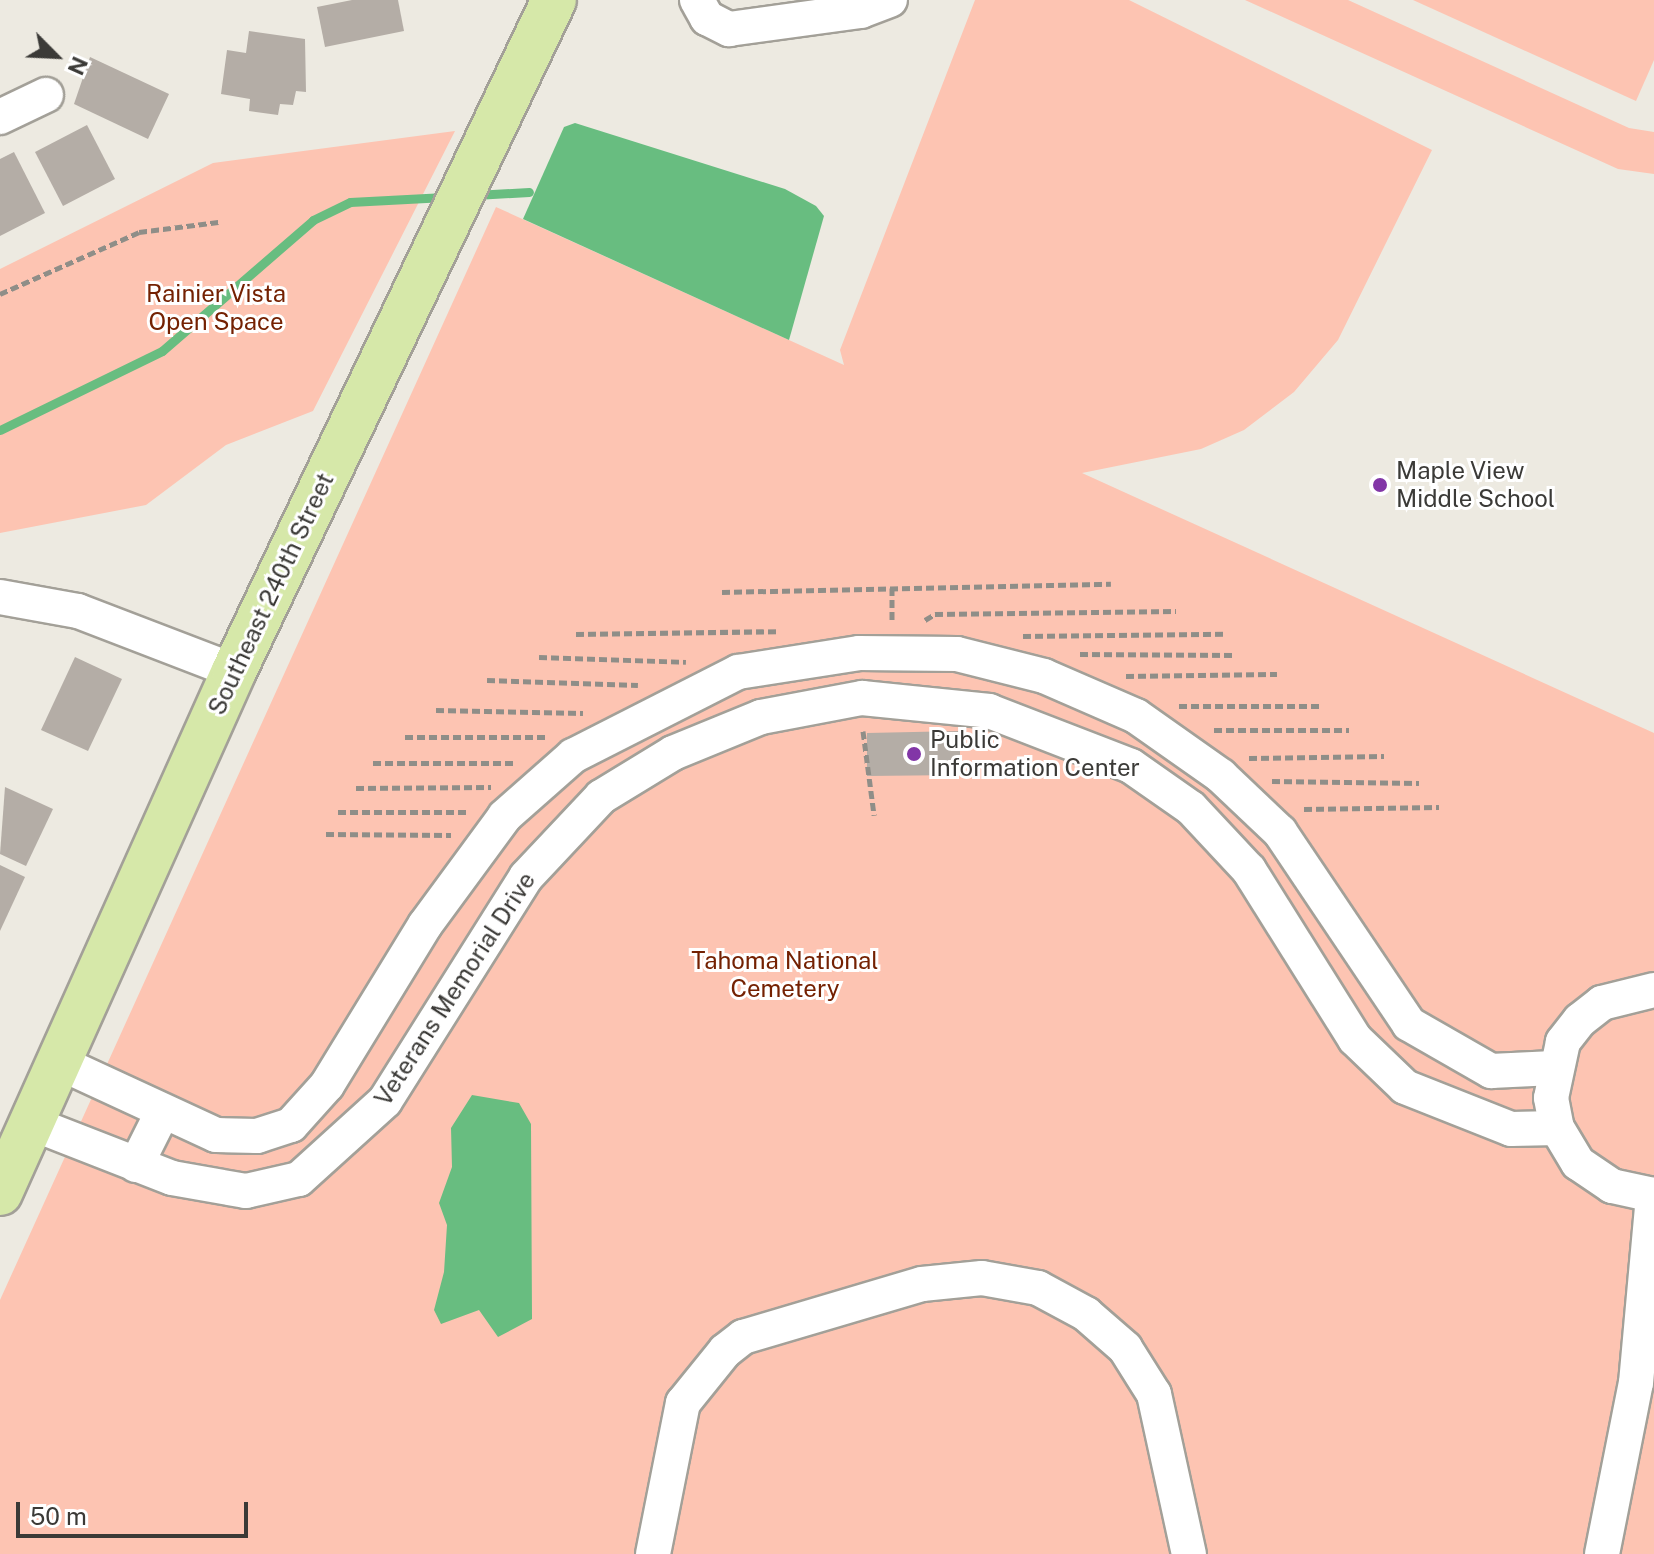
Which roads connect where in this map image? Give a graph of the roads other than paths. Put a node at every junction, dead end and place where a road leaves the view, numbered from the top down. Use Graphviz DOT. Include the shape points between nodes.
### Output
graph roads {
  1 [pos="554,0"];
  2 [pos="697,0"];
  3 [pos="890,0"];
  4 [pos="46,95"];
  5 [pos="0,117"];
  6 [pos="0,597"];
  7 [pos="234,671"];
  8 [pos="404,963"];
  9 [pos="451,988"];
  10 [pos="1654,990"];
  11 [pos="58,1062"];
  12 [pos="1554,1068"];
  13 [pos="163,1111"];
  14 [pos="31,1123"];
  15 [pos="1557,1128"];
  16 [pos="136,1165"];
  17 [pos="0,1193"];
  18 [pos="1654,1195"];
  19 [pos="653,1554"];
  20 [pos="1189,1554"];
  21 [pos="1602,1554"];
  1 -- 7 [label="main road, Southeast 240th Street"];
  2 -- 3 [label="street" via="707,18 729,29 861,11"];
  4 -- 5 [label="street"];
  6 -- 7 [label="street" via="78,611"];
  7 -- 11 [label="main road, Southeast 240th Street"];
  8 -- 9 [label="street"];
  8 -- 12 [label="street" via="501,824 538,787 696,675 859,653 957,654 1044,676 1165,718 1198,759 1257,810 1335,908 1409,1024 1491,1071"];
  8 -- 13 [label="street" via="327,1085 291,1125 257,1136 216,1135"];
  9 -- 15 [label="street, Veterans Memorial Drive" via="526,877 601,797 673,753 761,717 862,698 917,699 989,711 1131,766 1191,808 1249,870 1355,1039 1405,1087 1511,1129"];
  9 -- 16 [label="street, Veterans Memorial Drive" via="385,1101 299,1179 246,1191"];
  10 -- 12 [label="street" via="1602,1003 1563,1042"];
  11 -- 13 [label="street"];
  11 -- 14 [label="main road, Southeast 240th Street"];
  12 -- 15 [label="street"];
  13 -- 16 [label="street"];
  14 -- 16 [label="street, Veterans Memorial Drive"];
  14 -- 17 [label="main road, Southeast 240th Street"];
  15 -- 18 [label="street" via="1594,1176"];
  18 -- 21 [label="street" via="1636,1383"];
  19 -- 20 [label="street" via="683,1403 725,1351 743,1337 922,1284 982,1278 1038,1288 1086,1314 1125,1348 1154,1394"];
}
